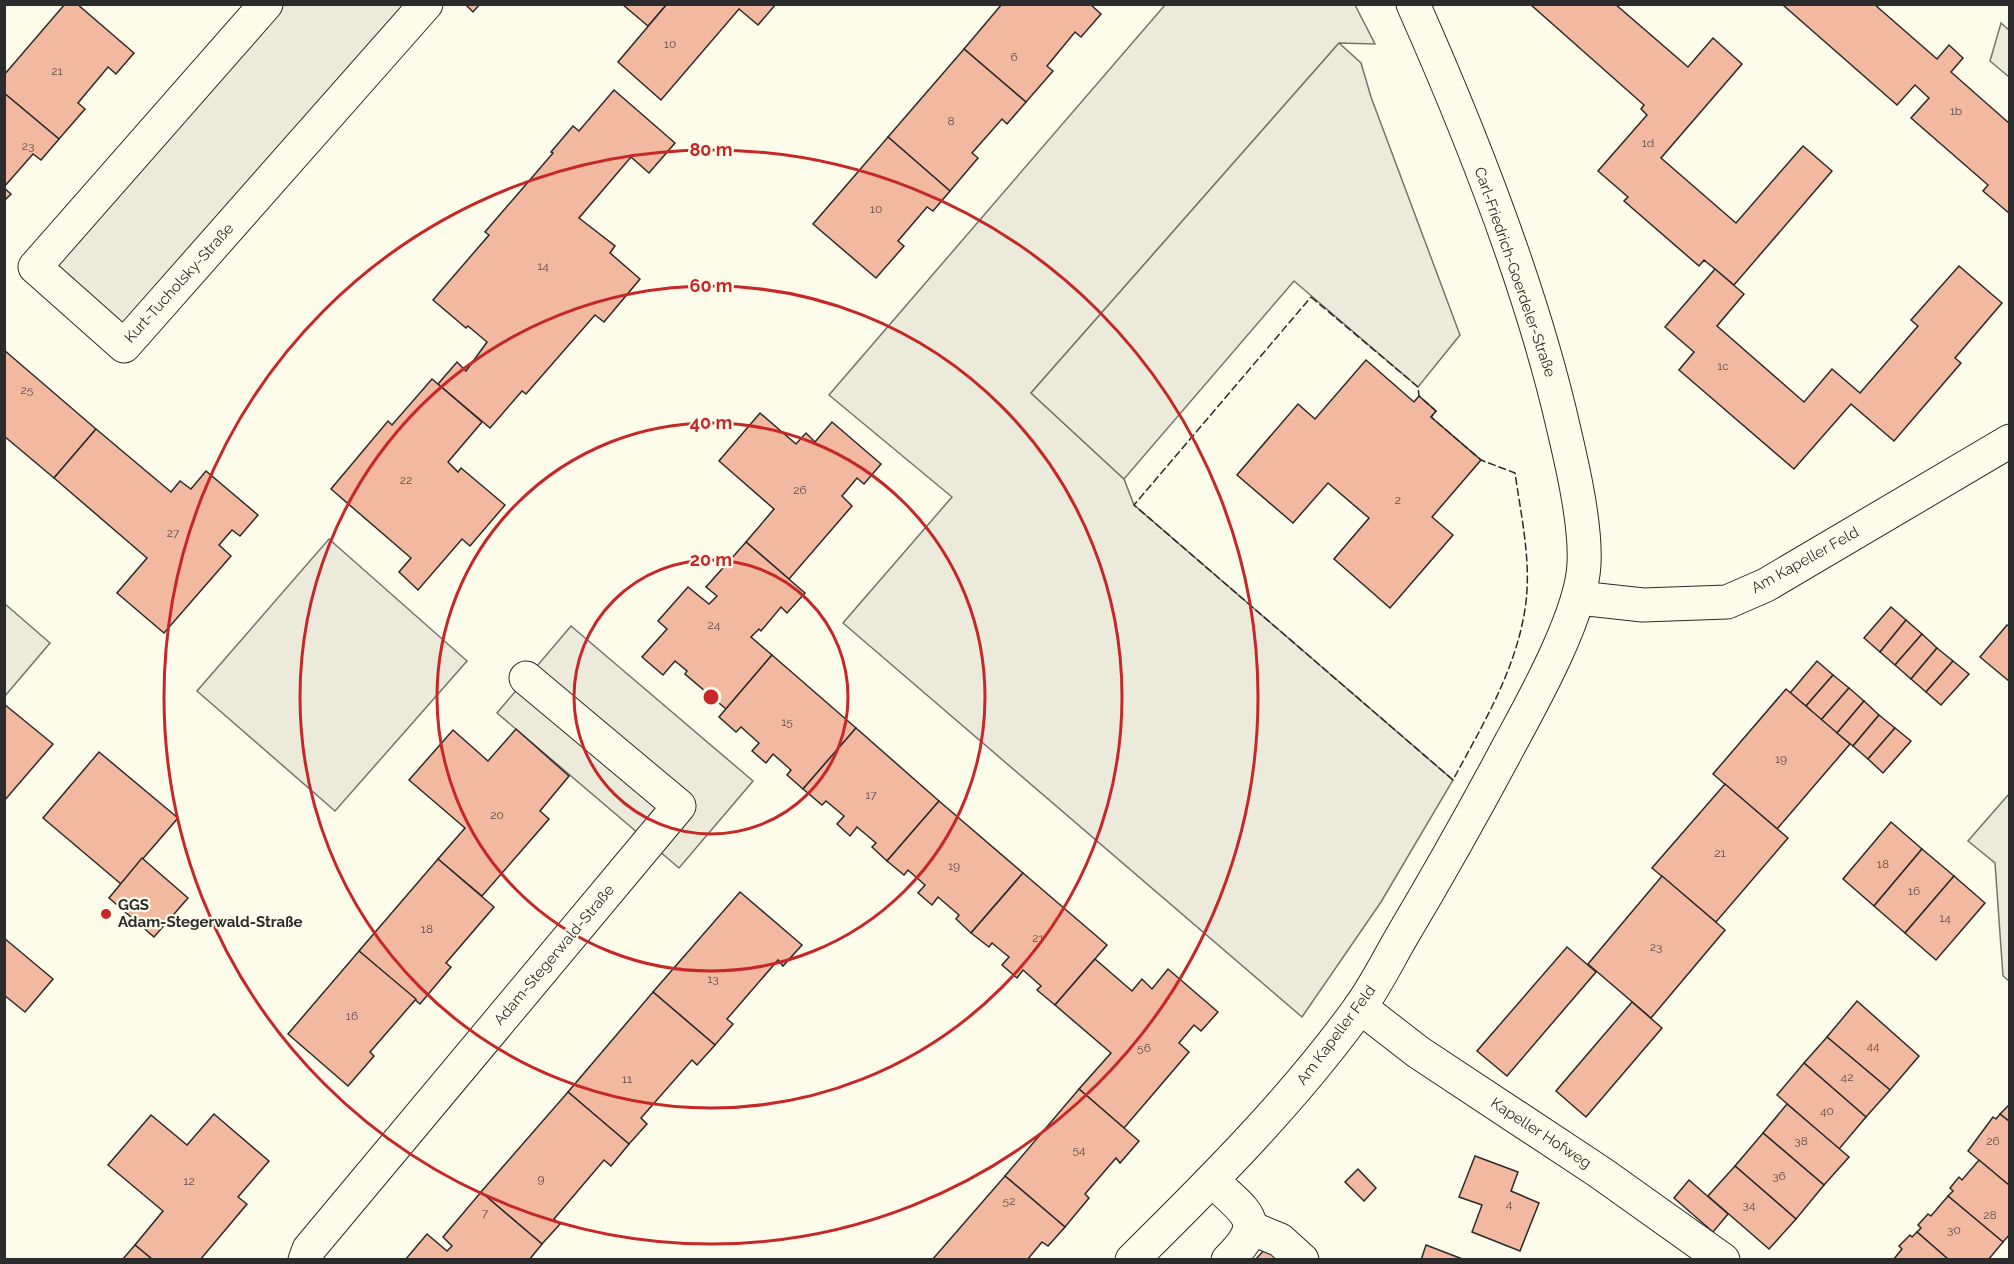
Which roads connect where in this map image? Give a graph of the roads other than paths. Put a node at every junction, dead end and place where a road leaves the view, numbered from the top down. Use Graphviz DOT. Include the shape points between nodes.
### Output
graph roads {
  1 [pos="266,4"];
  2 [pos="426,4"];
  3 [pos="1413,4"];
  4 [pos="2010,441"];
  5 [pos="1579,598"];
  6 [pos="526,678"];
  7 [pos="1457,844"];
  8 [pos="1360,1007"];
  9 [pos="1212,1180"];
  10 [pos="1251,1228"];
  11 [pos="305,1260"];
  12 [pos="1132,1260"];
  13 [pos="1228,1260"];
  14 [pos="1302,1260"];
  15 [pos="1723,1260"];
  1 -- 2 [label="street, Kurt-Tucholsky-Straße" via="35,267 124,346"];
  3 -- 5 [label="street, Carl-Friedrich-Goerdeler-Straße" via="1496,210 1550,367 1574,474 1584,563"];
  4 -- 5 [label="street, Am Kapeller Feld" via="1766,585 1727,602 1643,605"];
  5 -- 7 [label="street, Carl-Friedrich-Goerdeler-Straße" via="1528,711"];
  6 -- 11 [label="street, Adam-Stegerwald-Straße" via="679,806 309,1249"];
  7 -- 8 [label="street, Am Kapeller Feld"];
  8 -- 9 [label="street, Am Kapeller Feld" via="1292,1093"];
  8 -- 15 [label="street, Kapeller Hofweg" via="1418,1052 1601,1173"];
  9 -- 10 [label="street" via="1248,1216"];
  9 -- 12 [label="street, Am Kapeller Feld"];
  10 -- 13 [label="street" via="1247,1241"];
  10 -- 14 [label="street" via="1280,1240"];
}
